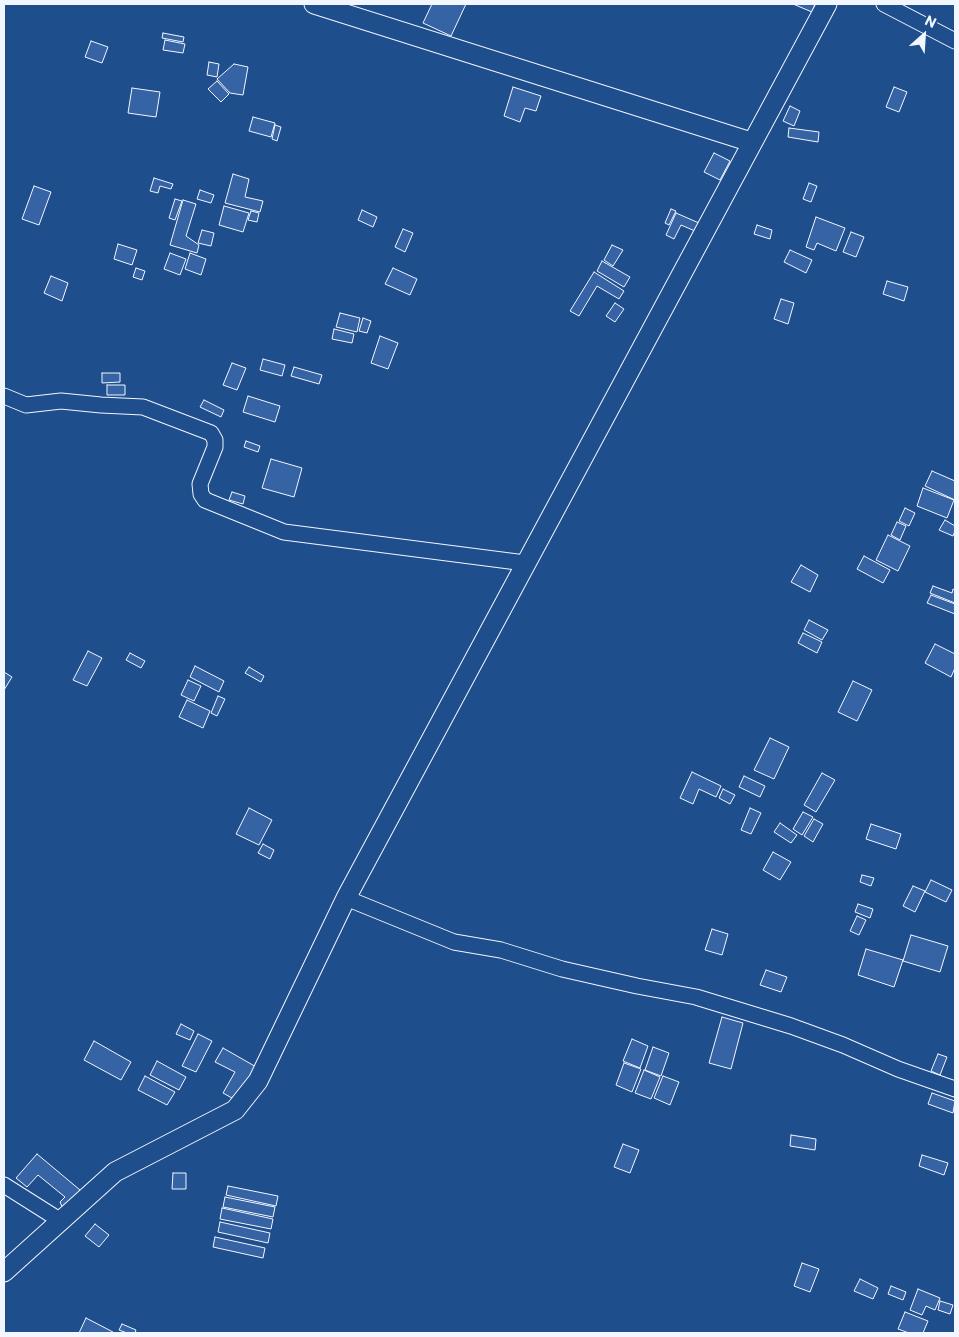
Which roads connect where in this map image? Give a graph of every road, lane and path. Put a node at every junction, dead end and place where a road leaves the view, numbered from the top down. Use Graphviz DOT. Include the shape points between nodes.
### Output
graph roads {
  1 [pos="314,4"];
  2 [pos="827,4"];
  3 [pos="884,4"];
  4 [pos="955,40"];
  5 [pos="752,142"];
  6 [pos="4,396"];
  7 [pos="525,563"];
  8 [pos="346,898"];
  9 [pos="955,1089"];
  10 [pos="4,1185"];
  11 [pos="61,1222"];
  12 [pos="4,1272"];
  1 -- 5 [label="street"];
  2 -- 5 [label="street"];
  3 -- 4 [label="street"];
  5 -- 7 [label="street"];
  6 -- 7 [label="street" via="26,405 61,401 143,407 211,433 215,447 200,484 205,500 284,532"];
  7 -- 8 [label="street"];
  8 -- 9 [label="street" via="454,942 501,950 562,969 696,998 791,1026"];
  8 -- 11 [label="street" via="258,1081 235,1110 115,1172"];
  10 -- 11 [label="street"];
  11 -- 12 [label="street"];
}
